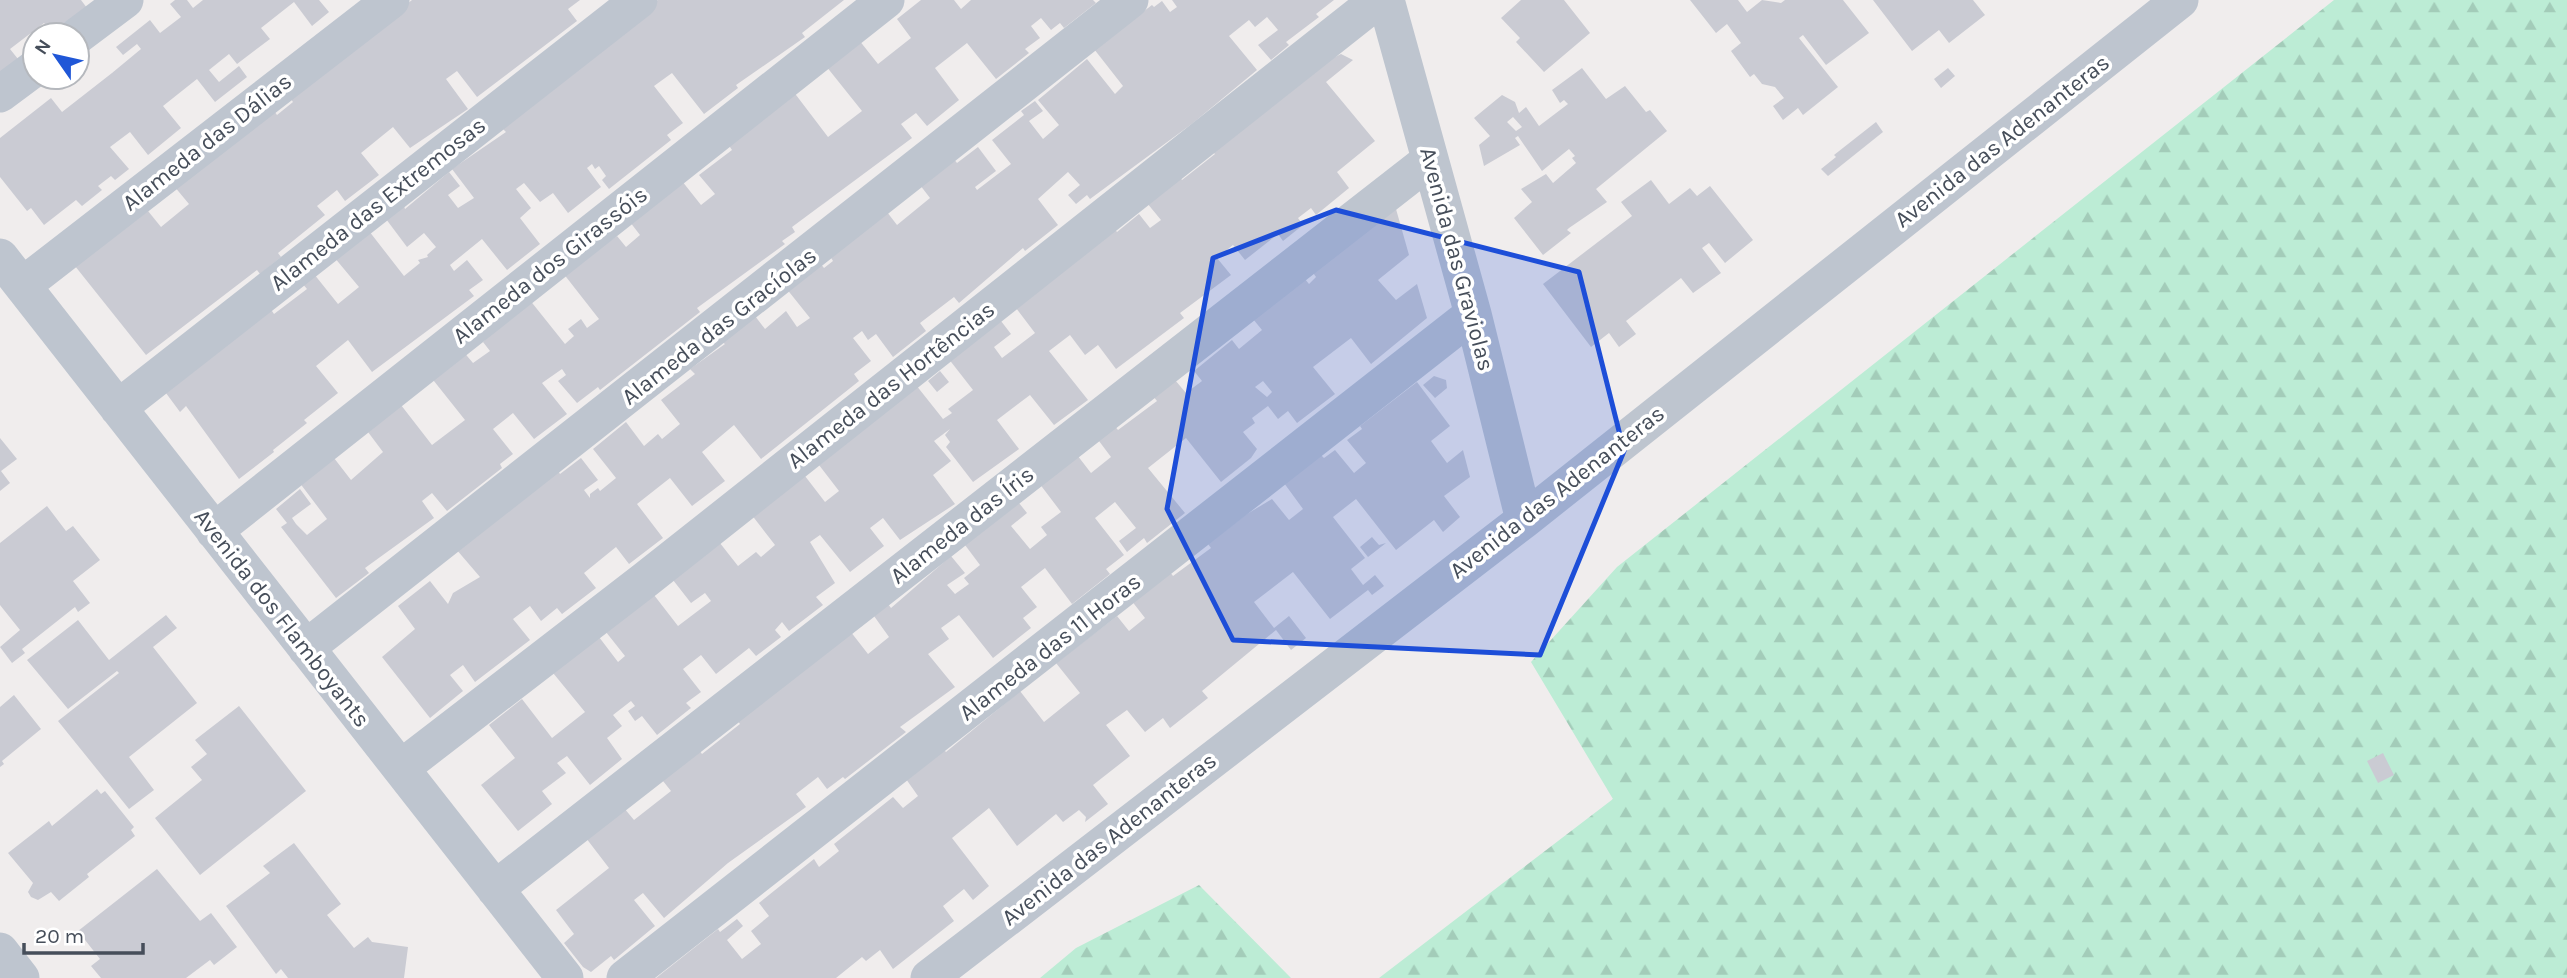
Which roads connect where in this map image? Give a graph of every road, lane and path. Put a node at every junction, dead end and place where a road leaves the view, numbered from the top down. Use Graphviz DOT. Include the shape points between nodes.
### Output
graph roads {
  1 [pos="125,0"];
  2 [pos="391,0"];
  3 [pos="639,0"];
  4 [pos="886,0"];
  5 [pos="1130,0"];
  6 [pos="1378,0"];
  7 [pos="1386,0"];
  8 [pos="2180,0"];
  9 [pos="91,26"];
  10 [pos="21,78"];
  11 [pos="0,94"];
  12 [pos="1430,160"];
  13 [pos="11,271"];
  14 [pos="1473,314"];
  15 [pos="118,408"];
  16 [pos="1524,520"];
  17 [pos="214,531"];
  18 [pos="306,648"];
  19 [pos="401,768"];
  20 [pos="495,890"];
  21 [pos="0,951"];
  22 [pos="21,978"];
  23 [pos="565,978"];
  24 [pos="625,978"];
  25 [pos="929,978"];
  1 -- 9 [label="street"];
  2 -- 13 [label="street, Alameda das Dálias"];
  3 -- 15 [label="street, Alameda das Extremosas"];
  4 -- 17 [label="street, Alameda dos Girassóis"];
  5 -- 18 [label="street, Alameda das Gracíolas"];
  6 -- 19 [label="street, Alameda das Hortências"];
  7 -- 12 [label="street, Avenida das Graviolas"];
  8 -- 16 [label="street, Avenida das Adenanteras"];
  10 -- 11 [label="street"];
  12 -- 14 [label="street, Avenida das Graviolas"];
  12 -- 20 [label="street, Alameda das Íris"];
  13 -- 15 [label="street, Avenida dos Flamboyants"];
  14 -- 16 [label="street, Avenida das Graviolas"];
  14 -- 24 [label="street, Alameda das 11 Horas"];
  15 -- 17 [label="street, Avenida dos Flamboyants"];
  16 -- 25 [label="street, Avenida das Adenanteras"];
  17 -- 18 [label="street, Avenida dos Flamboyants"];
  18 -- 19 [label="street, Avenida dos Flamboyants"];
  19 -- 20 [label="street, Avenida dos Flamboyants"];
  20 -- 23 [label="street, Avenida dos Flamboyants"];
  21 -- 22 [label="street"];
}
